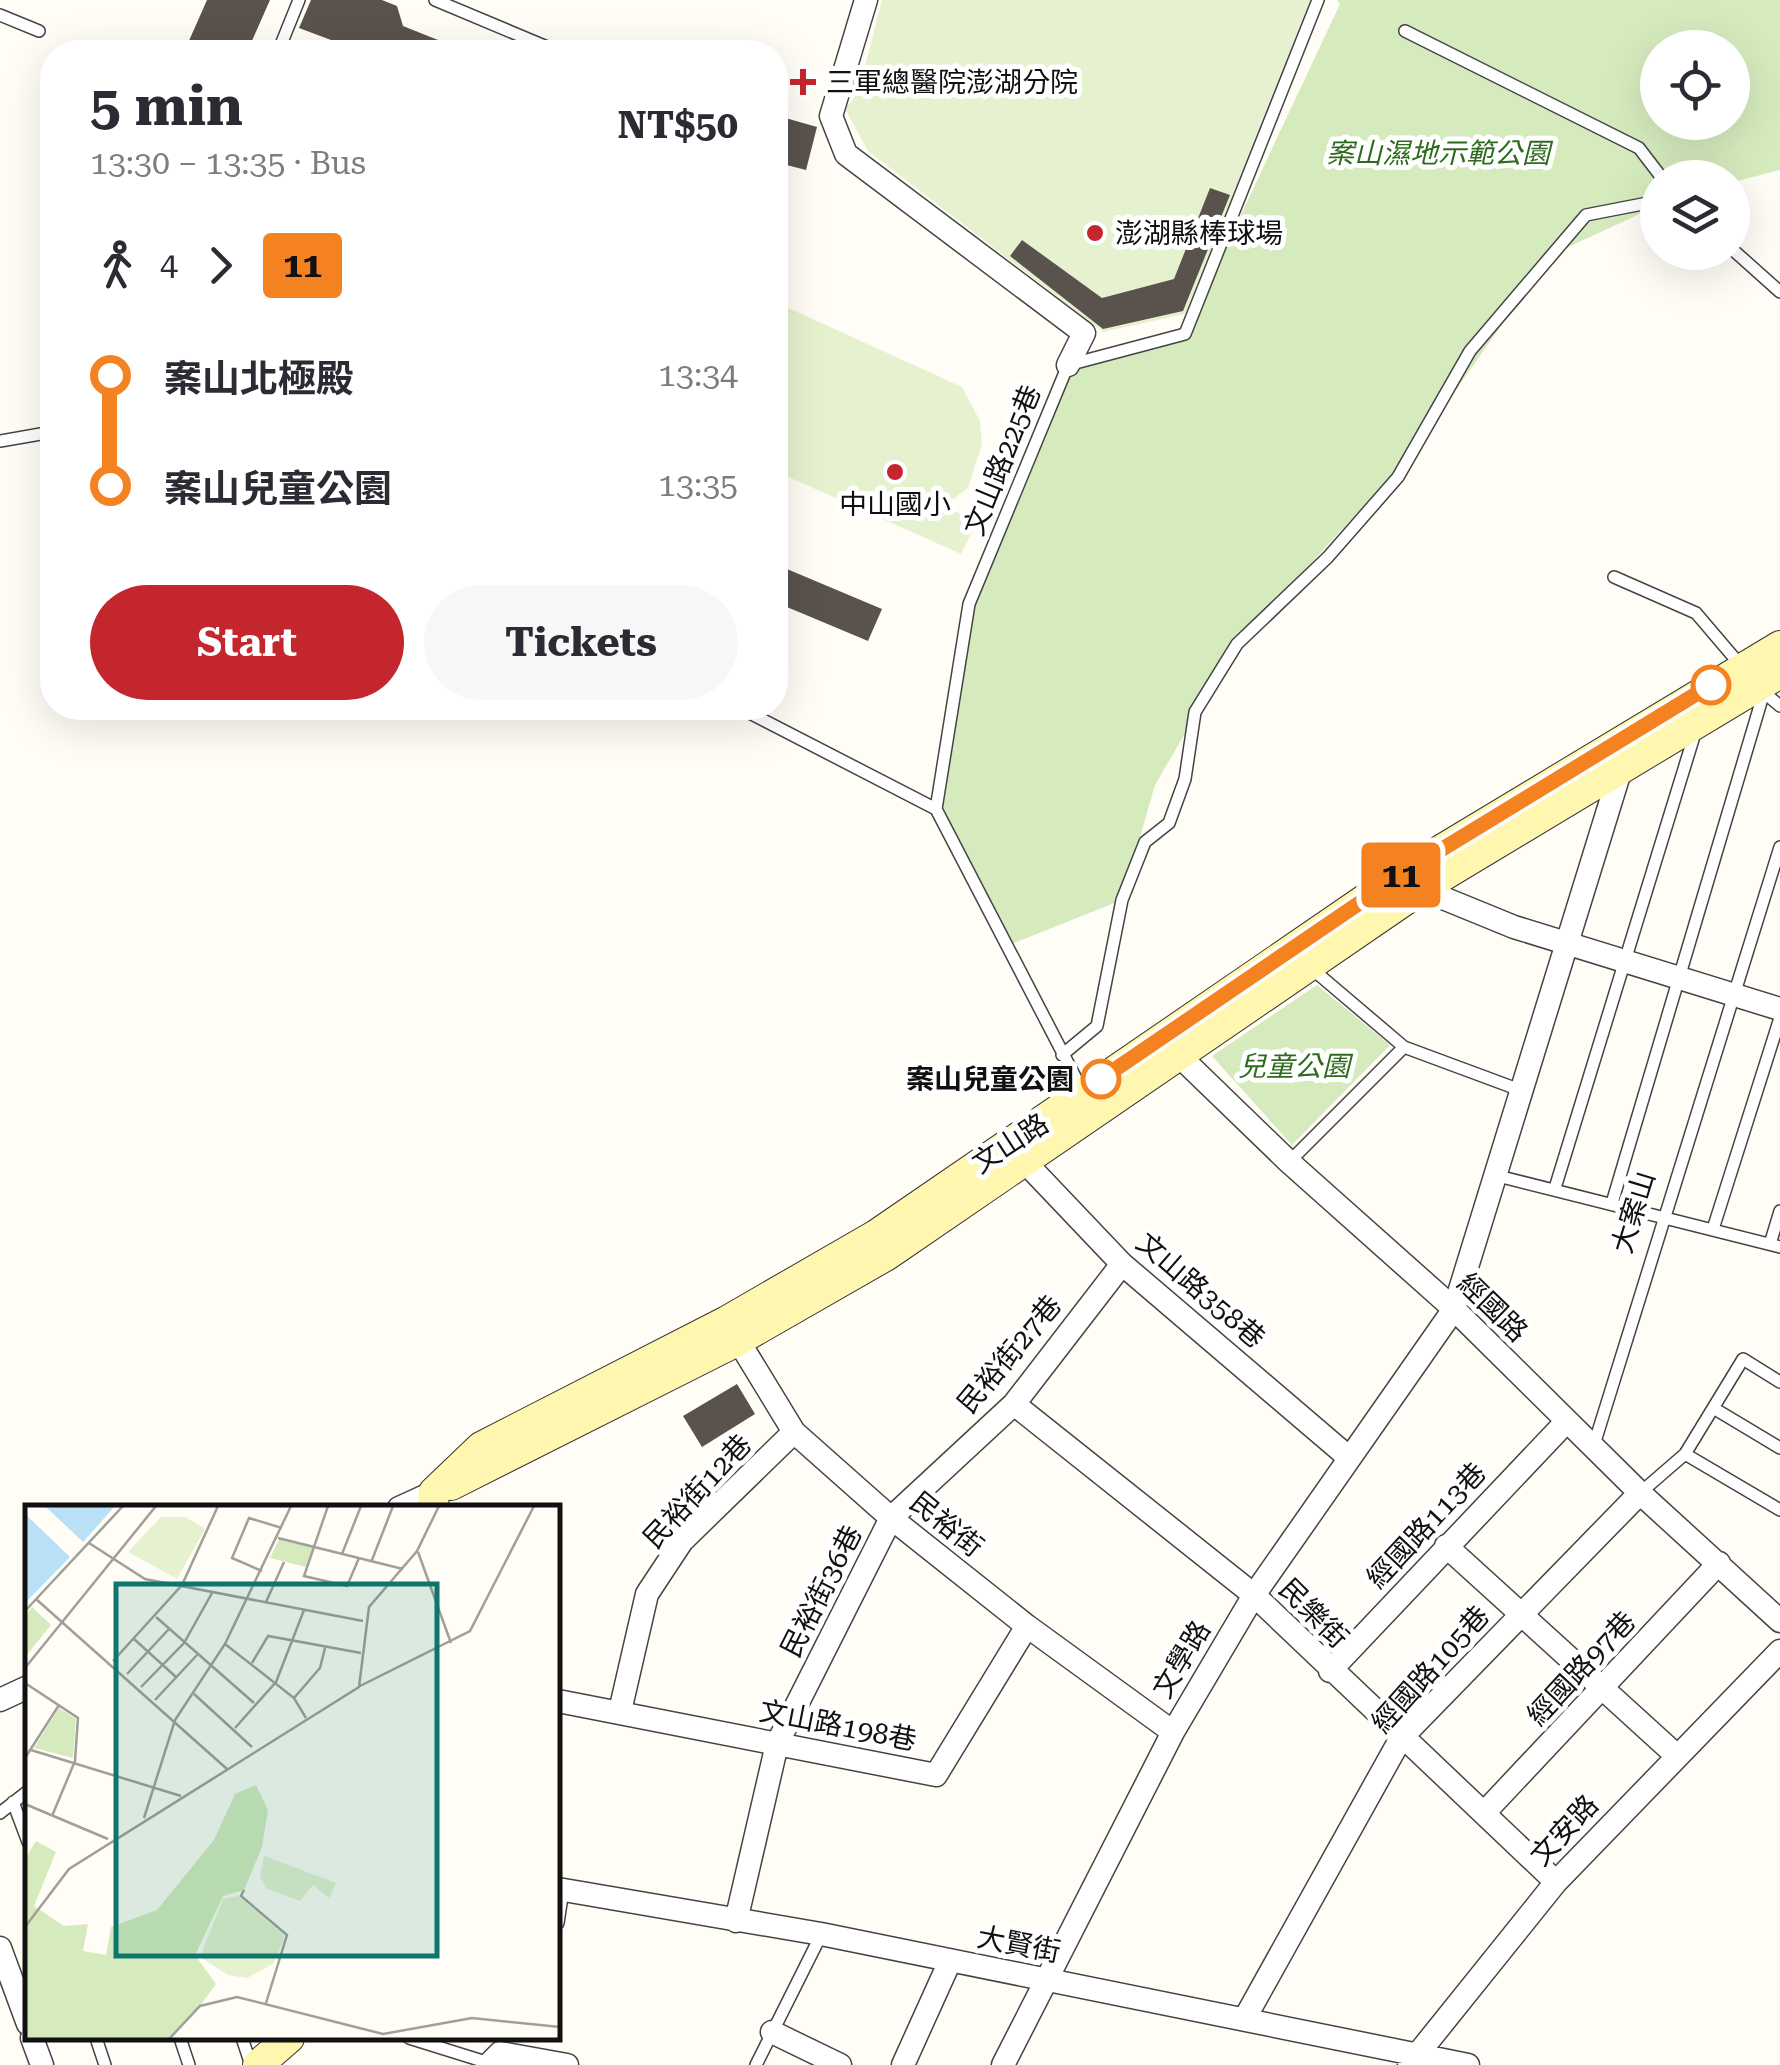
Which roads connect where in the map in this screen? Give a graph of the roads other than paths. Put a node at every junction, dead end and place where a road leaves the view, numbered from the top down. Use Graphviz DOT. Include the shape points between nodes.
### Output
graph roads {
  1 [pos="299,0"];
  2 [pos="866,0"];
  3 [pos="1318,0"];
  4 [pos="442,1"];
  5 [pos="0,16"];
  6 [pos="39,30"];
  7 [pos="1405,30"];
  8 [pos="283,40"];
  9 [pos="532,40"];
  10 [pos="1648,160"];
  11 [pos="1640,204"];
  12 [pos="1750,265"];
  13 [pos="1780,292"];
  14 [pos="1068,365"];
  15 [pos="40,434"];
  16 [pos="0,440"];
  17 [pos="1614,577"];
  18 [pos="1780,646"];
  19 [pos="1765,685"];
  20 [pos="763,720"];
  21 [pos="1699,720"];
  22 [pos="1622,765"];
  23 [pos="936,809"];
  24 [pos="1780,848"];
  25 [pos="1415,879"];
  26 [pos="1568,944"];
  27 [pos="1623,961"];
  28 [pos="1308,966"];
  29 [pos="1676,978"];
  30 [pos="1734,996"];
  31 [pos="1780,1010"];
  32 [pos="1780,1018"];
  33 [pos="1169,1047"];
  34 [pos="1404,1047"];
  35 [pos="1062,1054"];
  36 [pos="1520,1090"];
  37 [pos="1082,1092"];
  38 [pos="1024,1161"];
  39 [pos="1289,1162"];
  40 [pos="1494,1176"];
  41 [pos="1555,1188"];
  42 [pos="1612,1203"];
  43 [pos="1780,1211"];
  44 [pos="1663,1216"];
  45 [pos="1713,1229"];
  46 [pos="1775,1245"];
  47 [pos="1122,1264"];
  48 [pos="1454,1309"];
  49 [pos="732,1331"];
  50 [pos="1780,1382"];
  51 [pos="1014,1404"];
  52 [pos="1715,1409"];
  53 [pos="1566,1422"];
  54 [pos="794,1432"];
  55 [pos="1593,1448"];
  56 [pos="1780,1448"];
  57 [pos="1685,1454"];
  58 [pos="1347,1456"];
  59 [pos="1640,1493"];
  60 [pos="428,1502"];
  61 [pos="1780,1510"];
  62 [pos="892,1518"];
  63 [pos="1446,1546"];
  64 [pos="1718,1564"];
  65 [pos="1254,1595"];
  66 [pos="1520,1614"];
  67 [pos="1780,1621"];
  68 [pos="1027,1626"];
  69 [pos="1780,1651"];
  70 [pos="1330,1671"];
  71 [pos="25,1688"];
  72 [pos="1605,1689"];
  73 [pos="0,1700"];
  74 [pos="560,1701"];
  75 [pos="620,1711"];
  76 [pos="1172,1732"];
  77 [pos="1402,1738"];
  78 [pos="777,1744"];
  79 [pos="1677,1756"];
  80 [pos="25,1794"];
  81 [pos="14,1802"];
  82 [pos="1484,1812"];
  83 [pos="0,1814"];
  84 [pos="25,1833"];
  85 [pos="1556,1882"];
  86 [pos="560,1890"];
  87 [pos="736,1921"];
  88 [pos="821,1934"];
  89 [pos="0,1948"];
  90 [pos="950,1961"];
  91 [pos="1043,1980"];
  92 [pos="25,2016"];
  93 [pos="1245,2018"];
  94 [pos="772,2032"];
  95 [pos="33,2040"];
  96 [pos="97,2040"];
  97 [pos="181,2040"];
  98 [pos="243,2040"];
  99 [pos="286,2040"];
  100 [pos="414,2040"];
  101 [pos="530,2046"];
  102 [pos="1411,2060"];
  103 [pos="488,2064"];
  104 [pos="42,2065"];
  105 [pos="106,2065"];
  106 [pos="189,2065"];
  107 [pos="255,2065"];
  108 [pos="566,2065"];
  109 [pos="756,2065"];
  110 [pos="840,2065"];
  111 [pos="903,2065"];
  112 [pos="1003,2065"];
  113 [pos="1468,2065"];
  1 -- 8 [label="lane"];
  2 -- 14 [label="street" via="831,116 846,154 1084,333"];
  3 -- 14 [label="lane, 文山路225巷" via="1185,334"];
  4 -- 9 [label="lane"];
  5 -- 6 [label="lane"];
  7 -- 10 [label="lane" via="1639,148"];
  11 -- 35 [label="lane" via="1586,215 1470,351 1398,477 1328,557 1237,644 1194,712 1185,779 1168,823 1145,842 1122,900 1097,1026"];
  12 -- 13 [label="lane"];
  14 -- 23 [label="lane, 文山路225巷" via="969,604"];
  15 -- 16 [label="lane"];
  17 -- 19 [label="lane" via="1696,613"];
  18 -- 19 [label="main road, 文山路"];
  19 -- 21 [label="main road, 文山路"];
  19 -- 25 [label="main road, 文山路"];
  19 -- 29 [label="lane"];
  20 -- 23 [label="lane"];
  21 -- 22 [label="main road, 文山路"];
  21 -- 27 [label="lane"];
  22 -- 25 [label="main road, 文山路"];
  22 -- 26 [label="street"];
  23 -- 35 [label="lane"];
  24 -- 30 [label="lane, 大案山"];
  25 -- 26 [label="street" via="1514,928"];
  25 -- 28 [label="main road, 文山路"];
  25 -- 33 [label="main road, 文山路"];
  26 -- 27 [label="street"];
  26 -- 36 [label="street"];
  27 -- 29 [label="street"];
  27 -- 41 [label="lane"];
  28 -- 33 [label="main road, 文山路"];
  28 -- 34 [label="lane"];
  29 -- 30 [label="street"];
  29 -- 42 [label="lane"];
  30 -- 31 [label="street"];
  30 -- 44 [label="lane, 大案山"];
  32 -- 45 [label="lane"];
  33 -- 37 [label="main road, 文山路"];
  33 -- 38 [label="main road, 文山路"];
  33 -- 39 [label="street, 經國路"];
  34 -- 36 [label="lane"];
  34 -- 39 [label="lane"];
  35 -- 37 [label="lane"];
  36 -- 40 [label="street"];
  37 -- 49 [label="main road, 文山路"];
  38 -- 47 [label="street, 文山路358巷"];
  38 -- 49 [label="main road, 文山路" via="887,1255"];
  39 -- 48 [label="street, 經國路"];
  40 -- 41 [label="lane"];
  40 -- 48 [label="street"];
  41 -- 42 [label="lane"];
  42 -- 44 [label="lane"];
  43 -- 46 [label="lane"];
  44 -- 45 [label="lane"];
  44 -- 55 [label="lane, 大案山"];
  45 -- 46 [label="lane"];
  47 -- 51 [label="street, 民裕街27巷"];
  47 -- 58 [label="street, 文山路358巷"];
  48 -- 53 [label="street, 經國路"];
  48 -- 58 [label="street, 文學路"];
  49 -- 54 [label="street, 民裕街"];
  49 -- 60 [label="main road, 文山路"];
  50 -- 52 [label="lane" via="1743,1360"];
  51 -- 62 [label="street, 民裕街27巷"];
  51 -- 65 [label="street, 民樂街"];
  52 -- 56 [label="lane"];
  52 -- 57 [label="lane"];
  53 -- 55 [label="street, 經國路"];
  53 -- 63 [label="street, 經國路113巷"];
  54 -- 62 [label="street, 民裕街"];
  54 -- 75 [label="street, 民裕街12巷" via="682,1542 647,1594"];
  55 -- 59 [label="street, 經國路"];
  57 -- 59 [label="lane"];
  57 -- 61 [label="lane"];
  58 -- 65 [label="street, 文學路"];
  59 -- 64 [label="street, 經國路"];
  59 -- 66 [label="street, 經國路105巷"];
  62 -- 68 [label="street, 民裕街"];
  62 -- 78 [label="street, 民裕街36巷"];
  63 -- 66 [label="street"];
  63 -- 70 [label="street, 經國路113巷"];
  64 -- 67 [label="street, 經國路"];
  64 -- 72 [label="street, 經國路97巷"];
  65 -- 70 [label="street, 民樂街"];
  65 -- 76 [label="street, 文學路"];
  66 -- 72 [label="street"];
  66 -- 77 [label="street, 經國路105巷"];
  68 -- 76 [label="street, 民裕街"];
  68 -- 78 [label="street, 文山路198巷" via="936,1775"];
  69 -- 79 [label="street, 文安路"];
  70 -- 77 [label="street, 民樂街"];
  71 -- 73 [label="street"];
  72 -- 79 [label="street"];
  72 -- 82 [label="street, 經國路97巷"];
  74 -- 75 [label="street, 文山路198巷"];
  75 -- 78 [label="street, 文山路198巷"];
  76 -- 91 [label="street, 文學路"];
  77 -- 82 [label="street, 民樂街"];
  77 -- 93 [label="street, 經國路105巷"];
  78 -- 87 [label="street, 民裕街36巷"];
  79 -- 85 [label="street, 文安路"];
  80 -- 81 [label="lane"];
  81 -- 83 [label="lane"];
  81 -- 84 [label="lane"];
  82 -- 85 [label="street, 民樂街"];
  85 -- 102 [label="street, 文安路"];
  86 -- 87 [label="street, 大賢街"];
  87 -- 88 [label="street, 大賢街"];
  88 -- 90 [label="street, 大賢街"];
  88 -- 94 [label="lane"];
  89 -- 92 [label="street"];
  90 -- 91 [label="street, 大賢街"];
  90 -- 111 [label="street"];
  91 -- 93 [label="street, 大賢街"];
  91 -- 112 [label="street, 文學路"];
  93 -- 102 [label="street, 大賢街"];
  94 -- 109 [label="lane"];
  94 -- 110 [label="street"];
  95 -- 104 [label="street"];
  96 -- 105 [label="lane"];
  97 -- 106 [label="lane"];
  98 -- 107 [label="lane"];
  99 -- 107 [label="main road"];
  100 -- 103 [label="lane"];
  101 -- 103 [label="street" via="500,2053"];
  101 -- 108 [label="street"];
  102 -- 113 [label="street, 大賢街"];
}
